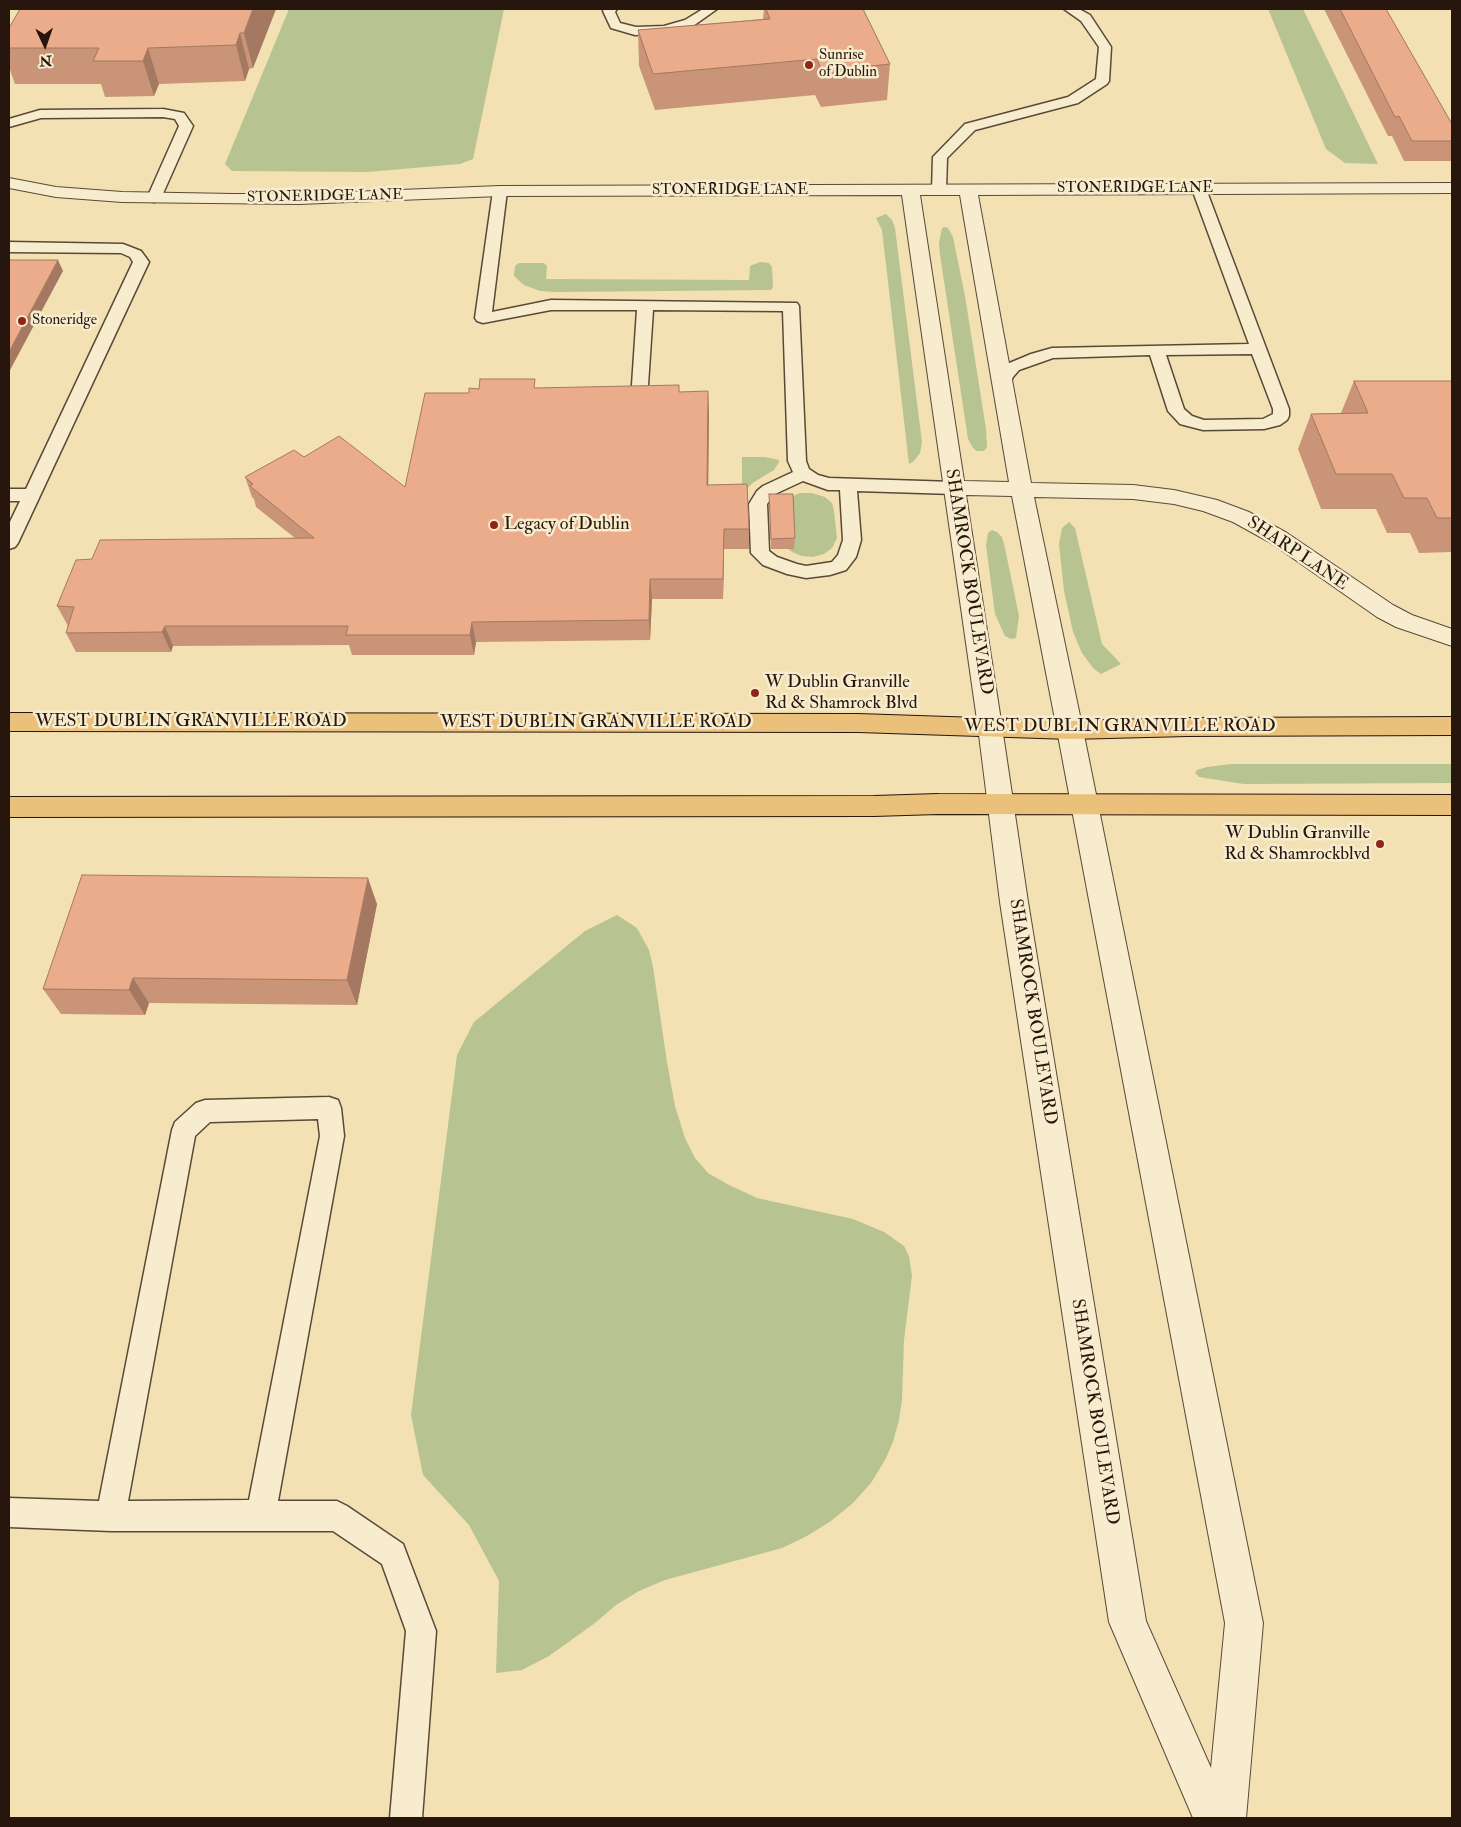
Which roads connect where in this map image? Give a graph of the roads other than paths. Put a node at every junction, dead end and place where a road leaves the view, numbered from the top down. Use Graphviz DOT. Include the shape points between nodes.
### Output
graph roads {
  1 [pos="611,9"];
  2 [pos="711,9"];
  3 [pos="1070,9"];
  4 [pos="9,123"];
  5 [pos="9,183"];
  6 [pos="1452,188"];
  7 [pos="1199,189"];
  8 [pos="910,190"];
  9 [pos="939,190"];
  10 [pos="968,190"];
  11 [pos="500,191"];
  12 [pos="154,198"];
  13 [pos="9,247"];
  14 [pos="645,306"];
  15 [pos="1258,349"];
  16 [pos="1156,350"];
  17 [pos="1002,384"];
  18 [pos="639,400"];
  19 [pos="804,474"];
  20 [pos="848,484"];
  21 [pos="954,488"];
  22 [pos="1021,490"];
  23 [pos="9,494"];
  24 [pos="31,495"];
  25 [pos="9,543"];
  26 [pos="1452,638"];
  27 [pos="9,722"];
  28 [pos="1452,726"];
  29 [pos="990,728"];
  30 [pos="1070,730"];
  31 [pos="1000,805"];
  32 [pos="1086,805"];
  33 [pos="1452,805"];
  34 [pos="9,807"];
  35 [pos="9,1513"];
  36 [pos="261,1515"];
  37 [pos="111,1516"];
  38 [pos="406,1818"];
  39 [pos="1213,1818"];
  40 [pos="1226,1818"];
  1 -- 2 [label="lane" via="609,12 615,25 635,31 665,30 689,23"];
  3 -- 9 [label="lane" via="1086,18 1105,47 1102,81 1073,100 970,127 940,158"];
  4 -- 12 [label="lane" via="40,114 164,113 179,116 186,126"];
  5 -- 12 [label="street, STONERIDGE LANE" via="56,192"];
  6 -- 7 [label="street, STONERIDGE LANE"];
  7 -- 10 [label="street, STONERIDGE LANE"];
  7 -- 15 [label="lane"];
  8 -- 9 [label="street, STONERIDGE LANE"];
  8 -- 11 [label="street, STONERIDGE LANE"];
  8 -- 21 [label="street, SHAMROCK BOULEVARD"];
  9 -- 10 [label="street, STONERIDGE LANE"];
  10 -- 17 [label="street"];
  11 -- 12 [label="street, STONERIDGE LANE" via="299,199"];
  11 -- 14 [label="lane" via="483,318 544,306"];
  13 -- 24 [label="lane" via="123,249 136,254 140,262"];
  14 -- 18 [label="lane"];
  14 -- 19 [label="lane" via="791,306 797,462"];
  15 -- 16 [label="lane"];
  15 -- 16 [label="lane" via="1281,409 1280,416 1264,424 1203,425 1177,414"];
  16 -- 17 [label="lane" via="1074,351 1044,355 1013,367"];
  17 -- 22 [label="street"];
  19 -- 20 [label="lane" via="822,482"];
  19 -- 20 [label="lane" via="769,490 758,504 760,553 770,561 794,570 825,570 839,566 847,558 852,540"];
  20 -- 21 [label="lane"];
  21 -- 22 [label="street, SHARP LANE"];
  21 -- 29 [label="street, SHAMROCK BOULEVARD"];
  22 -- 26 [label="street, SHARP LANE" via="1153,494 1226,510 1279,538 1385,611"];
  22 -- 30 [label="street"];
  23 -- 24 [label="lane"];
  24 -- 25 [label="lane"];
  27 -- 29 [label="main road, WEST DUBLIN GRANVILLE ROAD" via="858,723"];
  28 -- 30 [label="main road, WEST DUBLIN GRANVILLE ROAD"];
  29 -- 30 [label="main road, WEST DUBLIN GRANVILLE ROAD"];
  29 -- 31 [label="street, SHAMROCK BOULEVARD"];
  30 -- 32 [label="street"];
  31 -- 32 [label="main road"];
  31 -- 34 [label="main road"];
  31 -- 39 [label="street, SHAMROCK BOULEVARD" via="1128,1622"];
  32 -- 33 [label="main road"];
  32 -- 40 [label="street" via="1244,1623"];
  35 -- 37 [label="lane"];
  36 -- 37 [label="lane"];
  36 -- 37 [label="lane" via="332,1136 329,1108 205,1110 184,1130"];
  36 -- 38 [label="lane" via="336,1516 393,1554 421,1631"];
}
